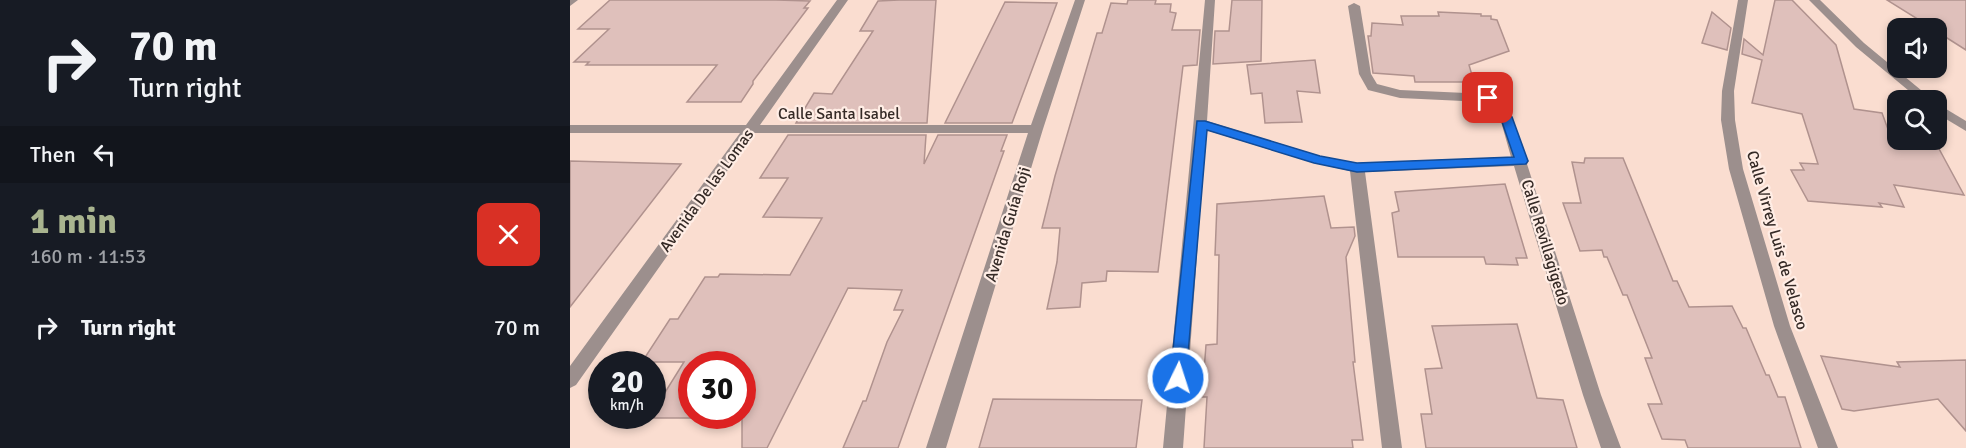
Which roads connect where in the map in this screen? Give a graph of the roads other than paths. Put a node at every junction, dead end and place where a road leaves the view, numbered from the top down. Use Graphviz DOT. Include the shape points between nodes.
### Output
graph roads {
  1 [pos="843,0"];
  2 [pos="1080,0"];
  3 [pos="1210,0"];
  4 [pos="1743,0"];
  5 [pos="1814,0"];
  6 [pos="1354,6"];
  7 [pos="1915,90"];
  8 [pos="1947,114"];
  9 [pos="1201,124"];
  10 [pos="1966,127"];
  11 [pos="570,129"];
  12 [pos="1036,129"];
  13 [pos="749,130"];
  14 [pos="1522,161"];
  15 [pos="1357,168"];
  16 [pos="570,380"];
  17 [pos="936,448"];
  18 [pos="1173,448"];
  19 [pos="1392,448"];
  20 [pos="1611,448"];
  21 [pos="1828,448"];
  1 -- 13 [label="street, Avenida De las Lomas"];
  2 -- 12 [label="street, Avenida Guía Roji"];
  3 -- 9 [label="street"];
  4 -- 21 [label="street, Calle Virrey Luis de Velasco" via="1728,91 1736,169 1782,326"];
  5 -- 7 [label="street"];
  6 -- 14 [label="street, Calle Revillagigedo" via="1365,74 1372,87 1400,94 1488,98 1506,117"];
  8 -- 10 [label="street"];
  9 -- 15 [label="street"];
  9 -- 18 [label="street"];
  11 -- 13 [label="street, Calle Santa Isabel"];
  12 -- 13 [label="street, Calle Santa Isabel"];
  12 -- 17 [label="street, Avenida Guía Roji"];
  13 -- 16 [label="street, Avenida De las Lomas"];
  14 -- 15 [label="street"];
  14 -- 20 [label="street, Calle Revillagigedo"];
  15 -- 19 [label="street"];
}
